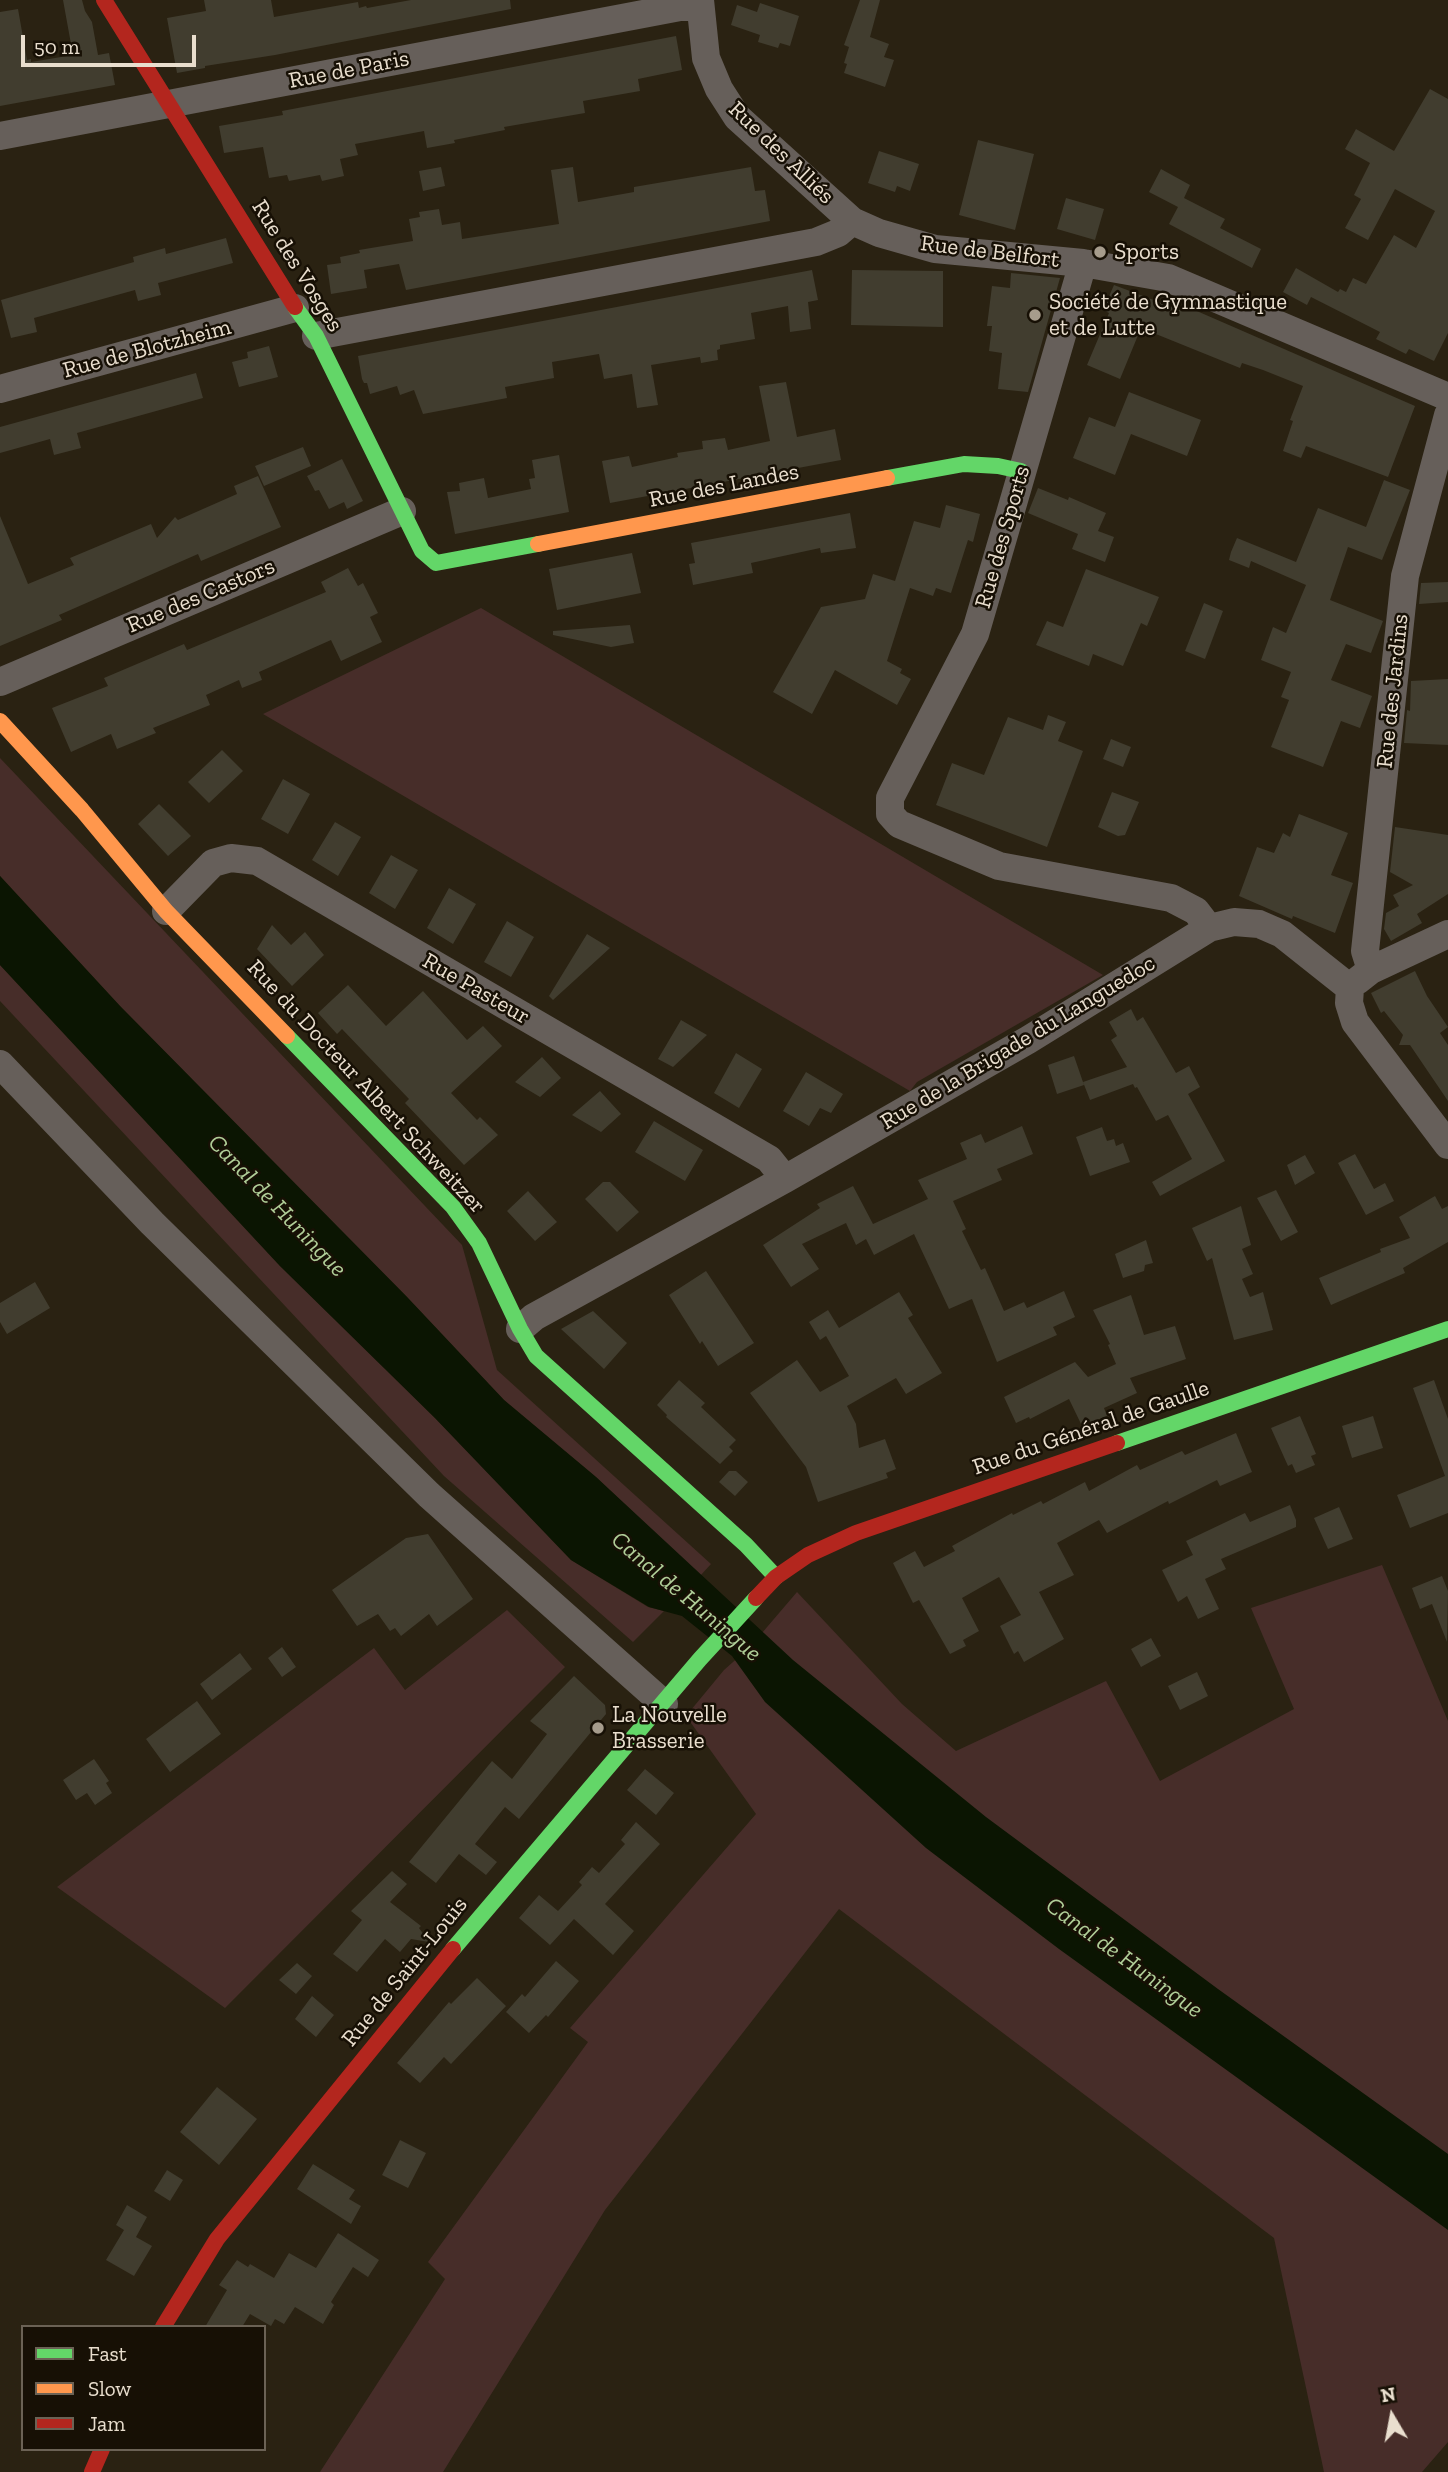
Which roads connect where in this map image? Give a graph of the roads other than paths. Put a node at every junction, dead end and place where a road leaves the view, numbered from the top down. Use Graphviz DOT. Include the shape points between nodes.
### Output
graph roads {
  1 [pos="104,0"];
  2 [pos="699,4"];
  3 [pos="170,105"];
  4 [pos="0,136"];
  5 [pos="852,221"];
  6 [pos="1083,262"];
  7 [pos="295,309"];
  8 [pos="316,336"];
  9 [pos="0,389"];
  10 [pos="1448,397"];
  11 [pos="1448,415"];
  12 [pos="1021,471"];
  13 [pos="402,511"];
  14 [pos="436,563"];
  15 [pos="0,682"];
  16 [pos="0,721"];
  17 [pos="166,911"];
  18 [pos="1209,928"];
  19 [pos="1448,934"];
  20 [pos="1371,970"];
  21 [pos="1350,988"];
  22 [pos="0,1064"];
  23 [pos="1448,1145"];
  24 [pos="785,1179"];
  25 [pos="520,1329"];
  26 [pos="1448,1329"];
  27 [pos="776,1577"];
  28 [pos="699,1659"];
  29 [pos="664,1704"];
  30 [pos="164,2325"];
  1 -- 3 [label="street, Rue des Vosges"];
  2 -- 3 [label="street, Rue de Paris"];
  2 -- 5 [label="street, Rue des Alliés" via="706,58 737,117"];
  3 -- 4 [label="street, Rue de Paris"];
  3 -- 7 [label="street, Rue des Vosges"];
  5 -- 6 [label="street, Rue de Belfort" via="935,249"];
  5 -- 8 [label="street" via="816,242"];
  6 -- 10 [label="street, Rue de Belfort" via="1168,278"];
  6 -- 12 [label="street, Rue des Sports"];
  7 -- 8 [label="street, Rue des Vosges"];
  7 -- 9 [label="street, Rue de Blotzheim"];
  8 -- 13 [label="street, Rue des Vosges"];
  11 -- 20 [label="street, Rue des Jardins" via="1405,576 1364,950"];
  12 -- 14 [label="street, Rue des Landes" via="964,464"];
  12 -- 18 [label="street, Rue des Sports" via="975,634 890,798 890,814 900,824 999,866 1171,898 1196,911"];
  13 -- 14 [label="street, Rue des Vosges" via="422,551"];
  13 -- 15 [label="street, Rue des Castors"];
  16 -- 17 [label="street, Rue du Docteur Albert Schweitzer"];
  17 -- 24 [label="street, Rue Pasteur" via="213,863 257,861 769,1159"];
  17 -- 25 [label="street, Rue du Docteur Albert Schweitzer" via="453,1207 479,1243"];
  18 -- 21 [label="street, Rue de la Brigade du Languedoc" via="1259,923 1282,934"];
  18 -- 24 [label="street, Rue de la Brigade du Languedoc" via="1039,1033"];
  19 -- 20 [label="street"];
  20 -- 21 [label="street"];
  21 -- 23 [label="street" via="1355,1022"];
  22 -- 29 [label="street" via="152,1223 429,1495"];
  24 -- 25 [label="street, Rue de la Brigade du Languedoc" via="534,1317"];
  25 -- 27 [label="street, Rue du Docteur Albert Schweitzer" via="536,1356"];
  26 -- 27 [label="street, Rue du Général de Gaulle" via="856,1533 808,1555"];
  27 -- 28 [label="street, Rue du Général de Gaulle"];
  28 -- 29 [label="street, Rue de Saint-Louis"];
  29 -- 30 [label="street, Rue de Saint-Louis" via="499,1893 217,2239"];
}
